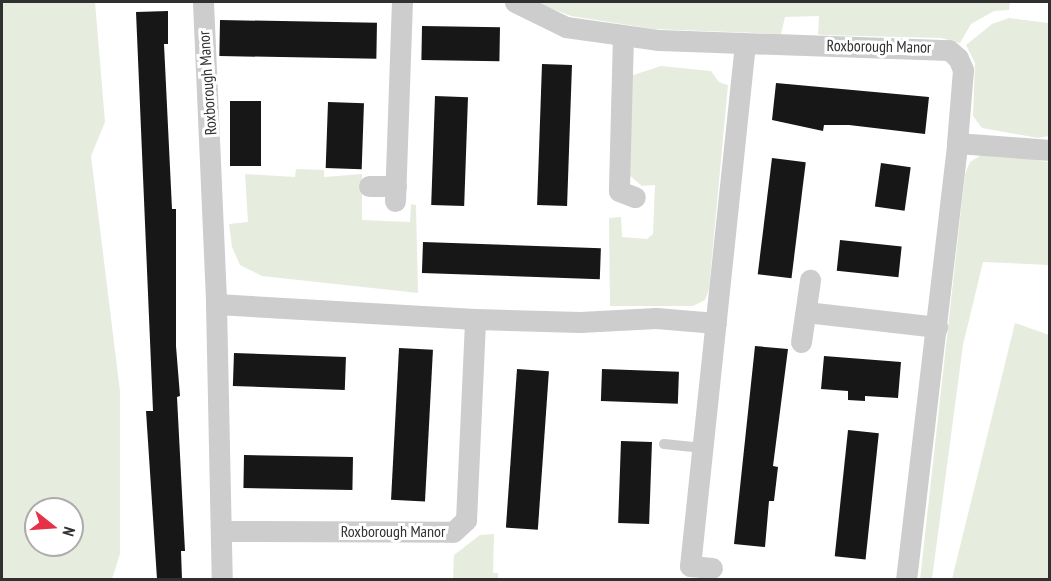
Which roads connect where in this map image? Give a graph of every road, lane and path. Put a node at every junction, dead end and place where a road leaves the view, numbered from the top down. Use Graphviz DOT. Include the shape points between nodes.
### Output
graph roads {
  1 [pos="203,2"];
  2 [pos="402,2"];
  3 [pos="515,2"];
  4 [pos="623,35"];
  5 [pos="746,44"];
  6 [pos="957,143"];
  7 [pos="1050,150"];
  8 [pos="369,186"];
  9 [pos="635,197"];
  10 [pos="810,280"];
  11 [pos="216,304"];
  12 [pos="806,312"];
  13 [pos="476,319"];
  14 [pos="716,323"];
  15 [pos="937,327"];
  16 [pos="801,342"];
  17 [pos="664,444"];
  18 [pos="703,448"];
  19 [pos="223,531"];
  20 [pos="712,568"];
  21 [pos="222,579"];
  22 [pos="906,579"];
  1 -- 11 [label="street, Roxborough Manor" via="221,200"];
  2 -- 8 [label="street" via="395,194"];
  3 -- 4 [label="street, Roxborough Manor" via="566,27"];
  4 -- 5 [label="street, Roxborough Manor"];
  4 -- 9 [label="street" via="619,191"];
  5 -- 6 [label="street, Roxborough Manor" via="949,50 963,70"];
  5 -- 14 [label="street"];
  6 -- 7 [label="street"];
  6 -- 15 [label="street, Roxborough Manor"];
  10 -- 12 [label="street"];
  11 -- 13 [label="street"];
  11 -- 19 [label="street, Roxborough Manor"];
  12 -- 15 [label="street"];
  12 -- 16 [label="street"];
  13 -- 14 [label="street" via="543,325 656,318"];
  13 -- 19 [label="street, Roxborough Manor" via="466,520 453,532"];
  14 -- 18 [label="street"];
  15 -- 22 [label="street, Roxborough Manor"];
  17 -- 18 [label="lane"];
  18 -- 20 [label="street" via="690,566"];
  19 -- 21 [label="street, Roxborough Manor"];
}
